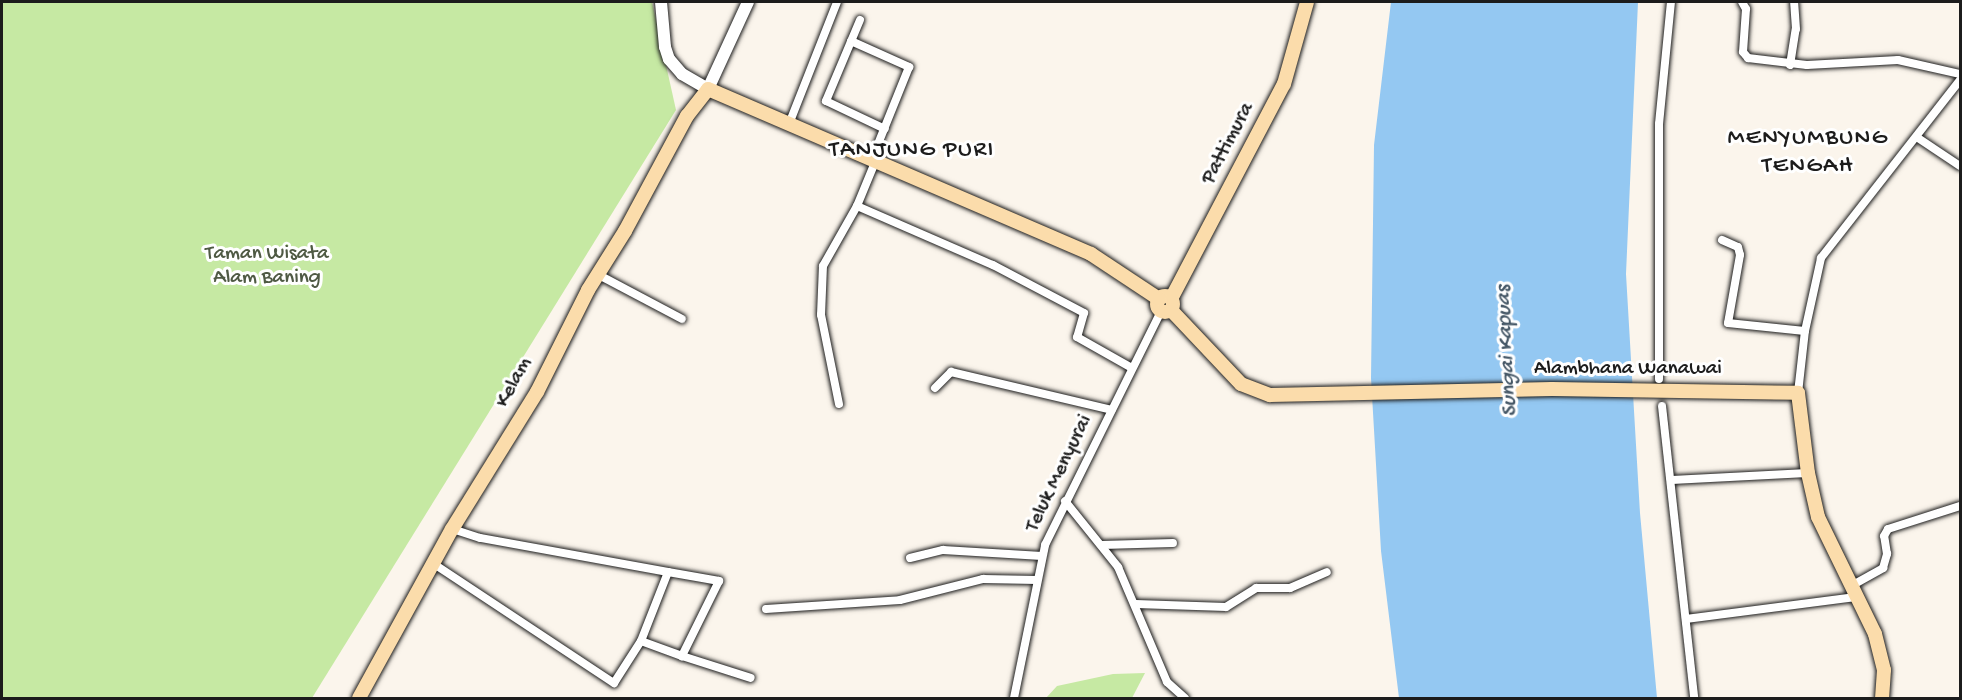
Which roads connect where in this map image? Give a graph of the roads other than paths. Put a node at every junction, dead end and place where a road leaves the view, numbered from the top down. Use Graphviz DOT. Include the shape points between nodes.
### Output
graph roads {
  1 [pos="661,2"];
  2 [pos="748,2"];
  3 [pos="837,2"];
  4 [pos="1307,2"];
  5 [pos="1671,2"];
  6 [pos="1742,2"];
  7 [pos="1794,2"];
  8 [pos="860,20"];
  9 [pos="851,41"];
  10 [pos="1790,64"];
  11 [pos="1960,74"];
  12 [pos="1960,80"];
  13 [pos="708,89"];
  14 [pos="789,124"];
  15 [pos="885,129"];
  16 [pos="1918,138"];
  17 [pos="874,160"];
  18 [pos="1960,166"];
  19 [pos="857,206"];
  20 [pos="1722,240"];
  21 [pos="597,274"];
  22 [pos="1165,305"];
  23 [pos="682,319"];
  24 [pos="1805,331"];
  25 [pos="1132,368"];
  26 [pos="1659,379"];
  27 [pos="935,388"];
  28 [pos="1798,393"];
  29 [pos="839,405"];
  30 [pos="1662,406"];
  31 [pos="1112,410"];
  32 [pos="1808,473"];
  33 [pos="1671,480"];
  34 [pos="1065,501"];
  35 [pos="1960,506"];
  36 [pos="452,529"];
  37 [pos="1173,543"];
  38 [pos="1102,545"];
  39 [pos="1042,555"];
  40 [pos="910,558"];
  41 [pos="434,564"];
  42 [pos="668,572"];
  43 [pos="1327,572"];
  44 [pos="1037,580"];
  45 [pos="1854,591"];
  46 [pos="1136,604"];
  47 [pos="766,609"];
  48 [pos="1686,618"];
  49 [pos="640,641"];
  50 [pos="682,656"];
  51 [pos="751,678"];
  52 [pos="359,699"];
  53 [pos="1014,699"];
  54 [pos="1185,699"];
  55 [pos="1694,699"];
  56 [pos="1882,699"];
  1 -- 13 [label="street, Alambhana Wanawai" via="669,59 682,74"];
  2 -- 13 [label="street"];
  3 -- 14 [label="street"];
  4 -- 22 [label="main road, Pattimura" via="1284,84"];
  5 -- 26 [label="street" via="1659,124"];
  6 -- 10 [label="street" via="1746,9 1744,56"];
  7 -- 10 [label="street" via="1796,29"];
  8 -- 9 [label="street"];
  9 -- 15 [label="street" via="827,103"];
  9 -- 15 [label="street" via="909,67"];
  10 -- 11 [label="street" via="1898,60"];
  12 -- 16 [label="street"];
  13 -- 14 [label="main road, Alambhana Wanawai"];
  13 -- 21 [label="main road, Kelam" via="687,116 625,231"];
  14 -- 17 [label="main road, Alambhana Wanawai"];
  15 -- 17 [label="street"];
  16 -- 18 [label="street"];
  16 -- 24 [label="street" via="1821,258"];
  17 -- 19 [label="street"];
  17 -- 22 [label="main road, Alambhana Wanawai" via="1091,254"];
  19 -- 25 [label="street" via="993,265 1084,313 1077,337"];
  19 -- 29 [label="street" via="825,258 820,289 826,349"];
  20 -- 24 [label="street" via="1738,247 1740,255 1728,323"];
  21 -- 23 [label="street"];
  21 -- 36 [label="main road, Kelam" via="537,392"];
  22 -- 25 [label="street, Teluk Menyurai"];
  22 -- 28 [label="main road, Alambhana Wanawai" via="1241,384 1264,394 1552,389"];
  24 -- 28 [label="street"];
  25 -- 31 [label="street, Teluk Menyurai"];
  27 -- 31 [label="street" via="951,372"];
  28 -- 32 [label="main road"];
  30 -- 33 [label="street"];
  31 -- 34 [label="street, Teluk Menyurai"];
  32 -- 33 [label="street"];
  32 -- 45 [label="main road" via="1821,527"];
  33 -- 48 [label="street"];
  34 -- 38 [label="street"];
  34 -- 39 [label="street, Teluk Menyurai"];
  35 -- 45 [label="street" via="1888,529 1884,536 1887,554 1883,568"];
  36 -- 41 [label="main road, Kelam"];
  36 -- 42 [label="street" via="480,538"];
  37 -- 38 [label="street"];
  38 -- 46 [label="street"];
  39 -- 40 [label="street" via="943,550"];
  39 -- 44 [label="street, Teluk Menyurai"];
  41 -- 49 [label="street" via="610,681 618,681"];
  41 -- 52 [label="main road, Kelam"];
  42 -- 49 [label="street"];
  42 -- 50 [label="street" via="719,581"];
  43 -- 46 [label="street" via="1298,586 1256,588 1226,608"];
  44 -- 47 [label="street" via="983,579 900,600"];
  44 -- 53 [label="street, Teluk Menyurai"];
  45 -- 48 [label="street"];
  45 -- 56 [label="main road" via="1882,656"];
  46 -- 54 [label="street" via="1167,682"];
  48 -- 55 [label="street"];
  49 -- 50 [label="street"];
  50 -- 51 [label="street"];
}
